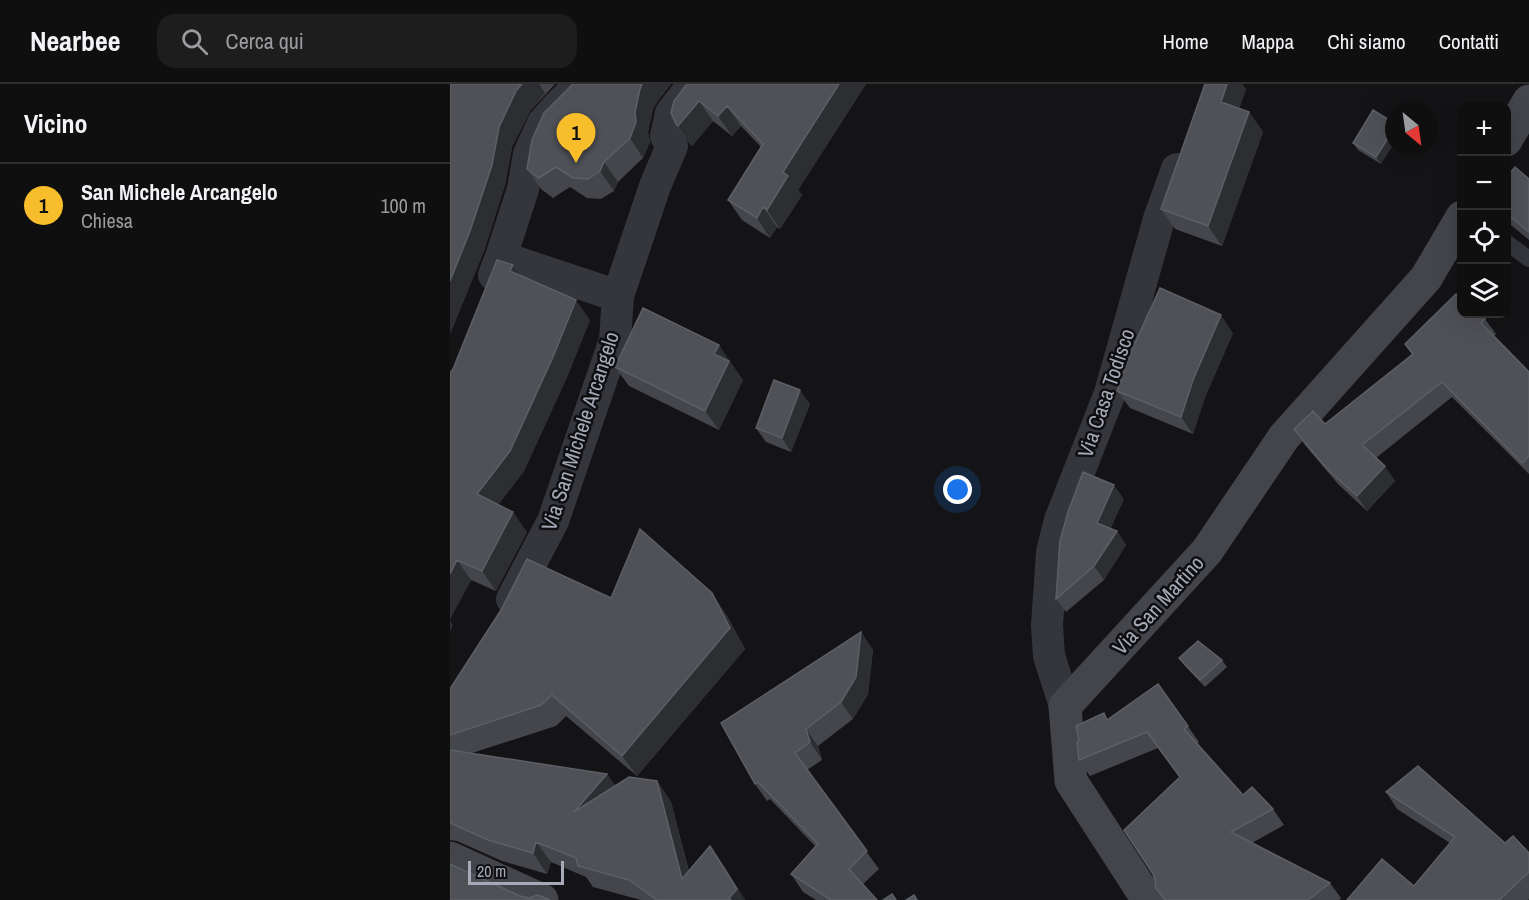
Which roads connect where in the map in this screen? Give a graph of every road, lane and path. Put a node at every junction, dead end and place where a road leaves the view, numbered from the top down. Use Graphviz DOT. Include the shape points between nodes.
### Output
graph roads {
  1 [pos="581,84"];
  2 [pos="694,84"];
  3 [pos="1529,101"];
  4 [pos="1511,132"];
  5 [pos="1186,140"];
  6 [pos="1457,224"];
  7 [pos="1511,246"];
  8 [pos="501,257"];
  9 [pos="1529,259"];
  10 [pos="618,296"];
  11 [pos="484,300"];
  12 [pos="500,621"];
  13 [pos="1065,706"];
  14 [pos="450,858"];
  15 [pos="542,900"];
  16 [pos="1148,900"];
  1 -- 8 [label="street" via="543,123 529,154 523,189"];
  2 -- 10 [label="street, Via San Michele Arcangelo" via="671,113 666,136 672,146"];
  3 -- 4 [label="street"];
  5 -- 13 [label="street, Via Casa Todisco" via="1159,219 1110,393 1060,520 1052,552 1049,656"];
  6 -- 13 [label="street, Via San Martino" via="1426,278 1284,437 1207,551"];
  7 -- 9 [label="lane"];
  8 -- 10 [label="street"];
  8 -- 11 [label="street"];
  10 -- 12 [label="street, Via San Michele Arcangelo" via="615,340 553,521"];
  13 -- 16 [label="street" via="1071,782"];
  14 -- 15 [label="street"];
}
